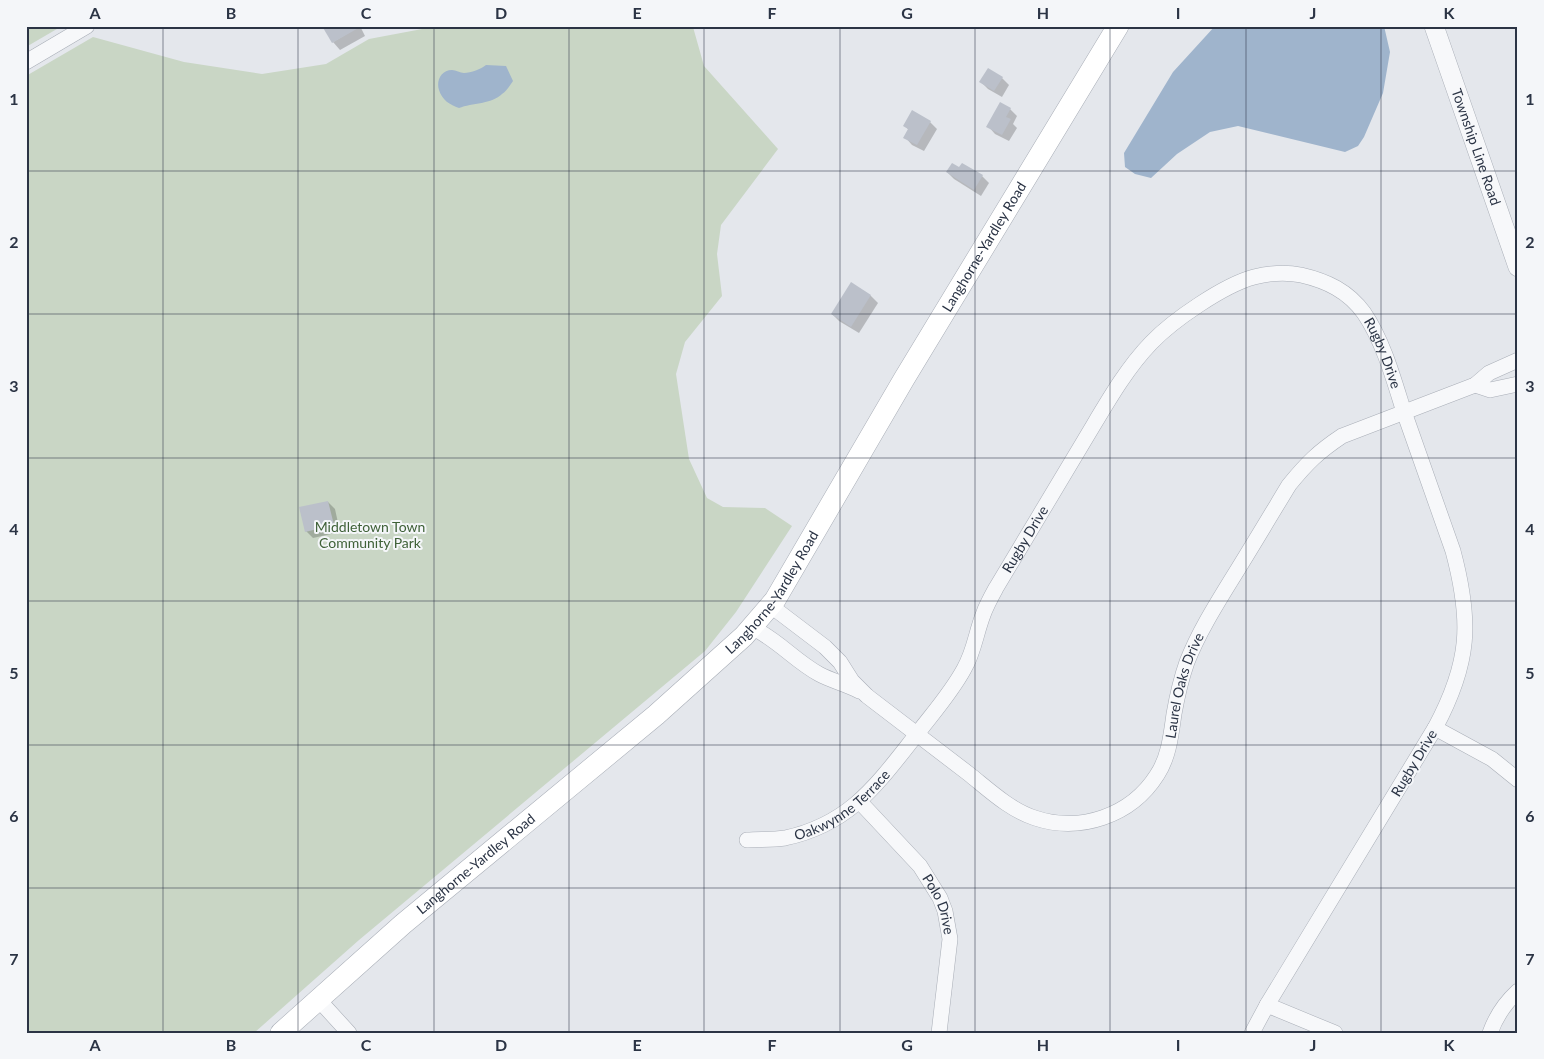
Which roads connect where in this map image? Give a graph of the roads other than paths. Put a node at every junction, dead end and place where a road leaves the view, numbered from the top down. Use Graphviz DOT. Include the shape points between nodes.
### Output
graph roads {
  1 [pos="86,26"];
  2 [pos="1118,26"];
  3 [pos="1434,26"];
  4 [pos="26,62"];
  5 [pos="1518,267"];
  6 [pos="1518,360"];
  7 [pos="1518,384"];
  8 [pos="1475,385"];
  9 [pos="1405,412"];
  10 [pos="771,606"];
  11 [pos="751,627"];
  12 [pos="866,696"];
  13 [pos="1435,728"];
  14 [pos="917,734"];
  15 [pos="1518,780"];
  16 [pos="860,802"];
  17 [pos="747,840"];
  18 [pos="1518,991"];
  19 [pos="318,998"];
  20 [pos="1267,1005"];
  21 [pos="281,1033"];
  22 [pos="349,1033"];
  23 [pos="939,1033"];
  24 [pos="1252,1033"];
  25 [pos="1335,1033"];
  26 [pos="1490,1033"];
  1 -- 4 [label="street"];
  2 -- 10 [label="main road, Langhorne-Yardley Road"];
  3 -- 5 [label="street, Township Line Road"];
  6 -- 8 [label="street, Laurel Oaks Drive" via="1489,372"];
  7 -- 8 [label="street, Laurel Oaks Drive" via="1490,390"];
  8 -- 9 [label="street, Laurel Oaks Drive"];
  9 -- 13 [label="street, Rugby Drive" via="1453,552 1465,614 1461,666"];
  9 -- 14 [label="street, Laurel Oaks Drive" via="1342,436 1306,463 1289,485 1201,630 1187,662 1165,760 1157,776 1120,811 1090,822 1073,824 1033,818 996,795"];
  9 -- 14 [label="street, Rugby Drive" via="1376,334 1364,313 1351,299 1321,280 1289,273 1252,277 1190,311 1168,326 1131,366 996,588 982,616 976,643 965,669"];
  10 -- 11 [label="main road, Langhorne-Yardley Road"];
  10 -- 12 [label="street, Laurel Oaks Drive" via="825,647"];
  11 -- 12 [label="street, Laurel Oaks Drive" via="818,674 844,683"];
  11 -- 19 [label="main road, Langhorne-Yardley Road" via="656,715"];
  12 -- 14 [label="street, Laurel Oaks Drive"];
  13 -- 15 [label="street" via="1492,759"];
  13 -- 20 [label="street, Rugby Drive"];
  14 -- 16 [label="street, Oakwynne Terrace"];
  16 -- 17 [label="street, Oakwynne Terrace" via="803,833 784,838"];
  16 -- 23 [label="street, Polo Drive" via="920,866 945,911 950,939"];
  18 -- 26 [label="street" via="1506,1002"];
  19 -- 21 [label="main road, Langhorne-Yardley Road"];
  19 -- 22 [label="street"];
  20 -- 24 [label="street, Rugby Drive"];
  20 -- 25 [label="street"];
}
